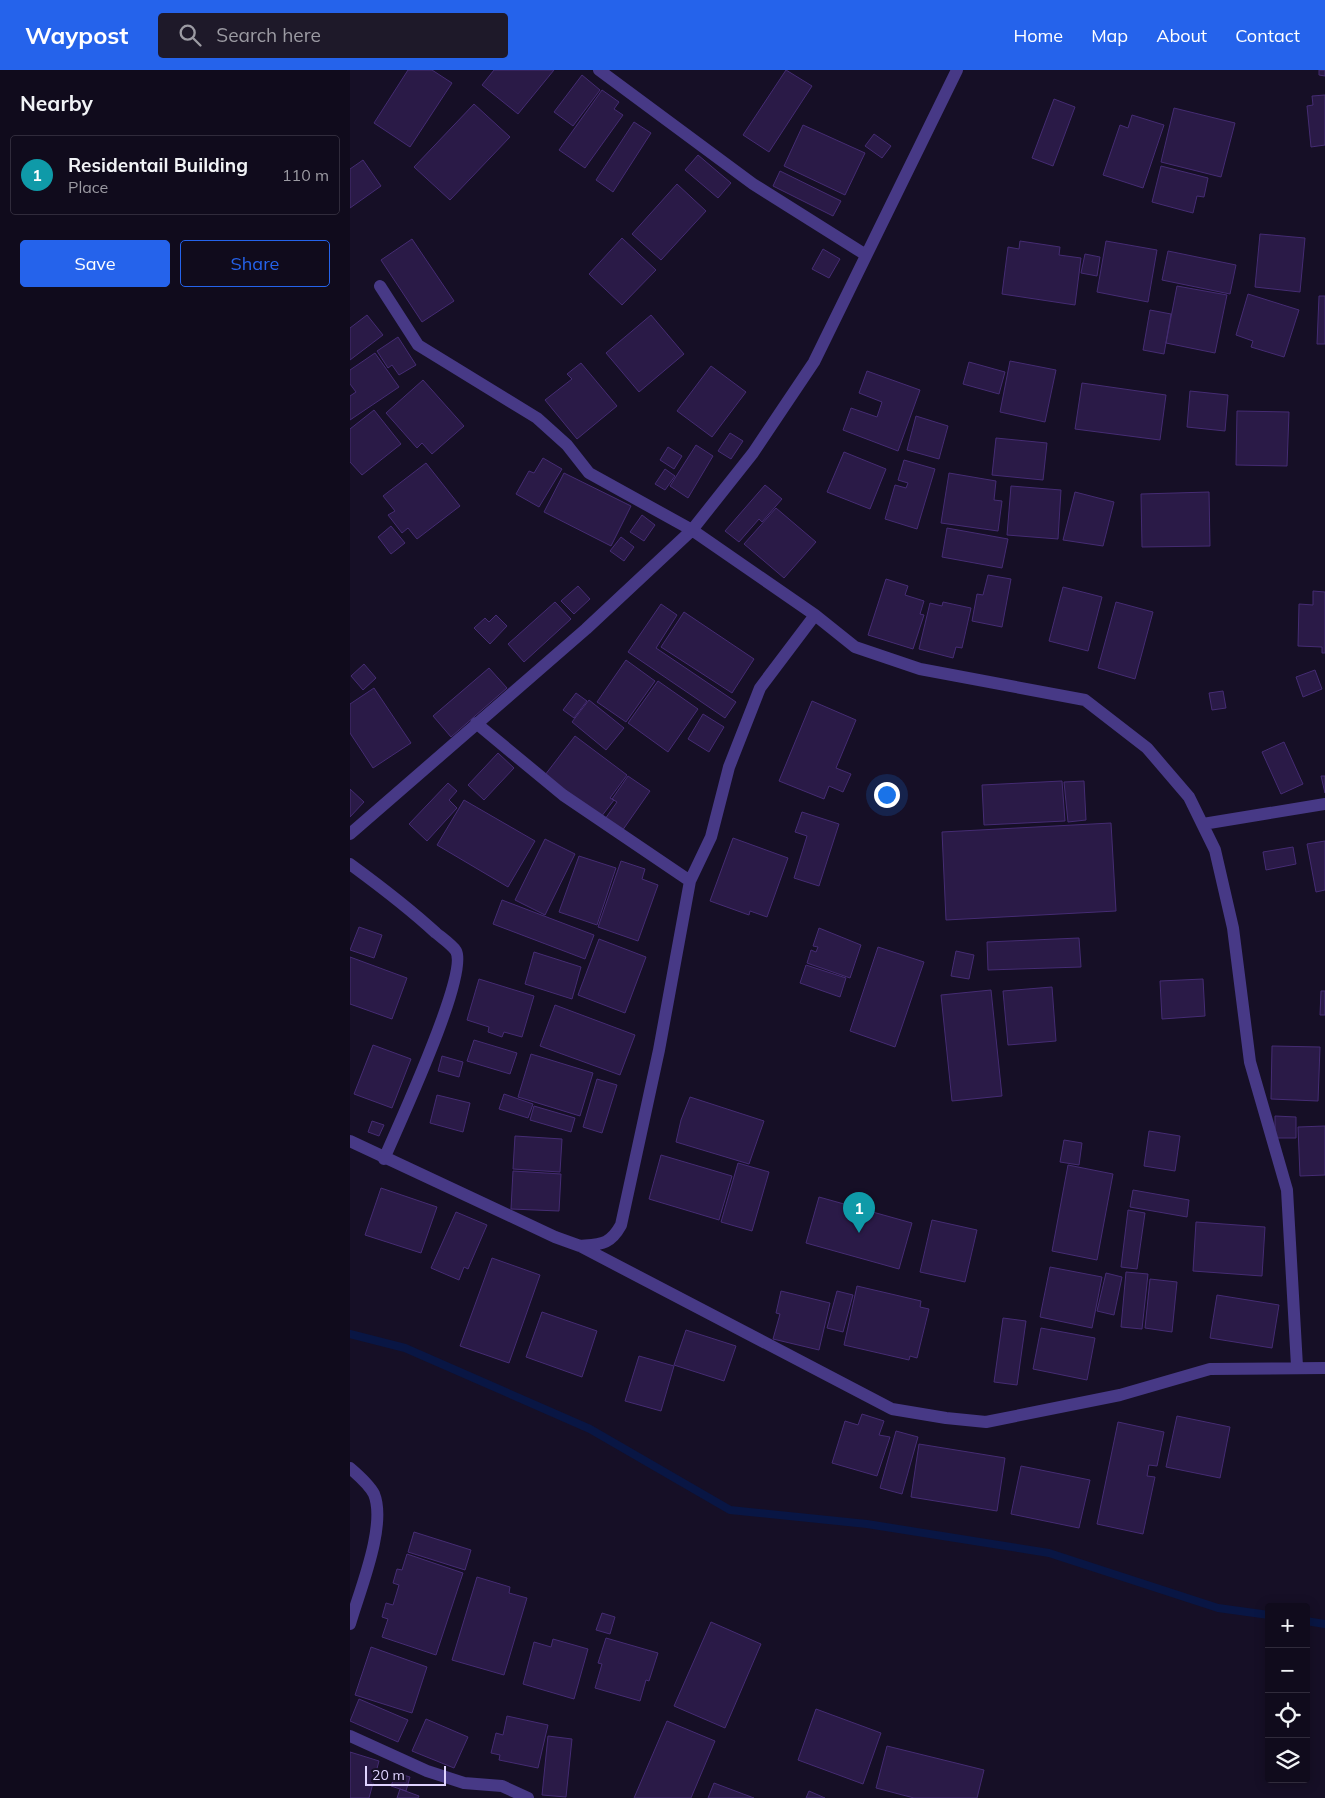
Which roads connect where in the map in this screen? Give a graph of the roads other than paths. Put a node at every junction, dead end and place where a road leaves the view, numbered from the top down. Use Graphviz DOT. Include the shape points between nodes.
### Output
graph roads {
  1 [pos="599,70"];
  2 [pos="957,70"];
  3 [pos="866,255"];
  4 [pos="380,286"];
  5 [pos="692,530"];
  6 [pos="816,615"];
  7 [pos="476,722"];
  8 [pos="1325,804"];
  9 [pos="1203,824"];
  10 [pos="350,834"];
  11 [pos="350,864"];
  12 [pos="690,881"];
  13 [pos="350,1141"];
  14 [pos="384,1159"];
  15 [pos="580,1246"];
  16 [pos="1297,1366"];
  17 [pos="1325,1368"];
  18 [pos="350,1468"];
  19 [pos="350,1624"];
  20 [pos="350,1736"];
  21 [pos="528,1798"];
  1 -- 3 [label="street" via="754,184"];
  2 -- 3 [label="street"];
  3 -- 5 [label="street" via="814,362 752,453"];
  4 -- 5 [label="street" via="418,345 537,418 567,445 589,473"];
  5 -- 6 [label="street"];
  5 -- 7 [label="street" via="586,629"];
  6 -- 9 [label="street" via="855,646 920,669 1084,700 1147,748 1189,797"];
  6 -- 12 [label="street" via="760,688 729,767 711,837"];
  7 -- 10 [label="street"];
  7 -- 12 [label="street" via="563,795"];
  8 -- 9 [label="street"];
  9 -- 16 [label="street" via="1215,850 1233,928 1250,1062 1287,1190"];
  11 -- 14 [label="street" via="405,904 456,951 458,963 434,1041"];
  12 -- 15 [label="street" via="659,1050 621,1224 615,1236 603,1244"];
  13 -- 14 [label="street"];
  14 -- 15 [label="street"];
  15 -- 16 [label="street" via="892,1408 946,1418 986,1422 1120,1394 1210,1369"];
  16 -- 17 [label="street"];
  18 -- 19 [label="street" via="374,1494 377,1515 375,1538"];
  20 -- 21 [label="street" via="427,1771 464,1783 502,1786"];
}
